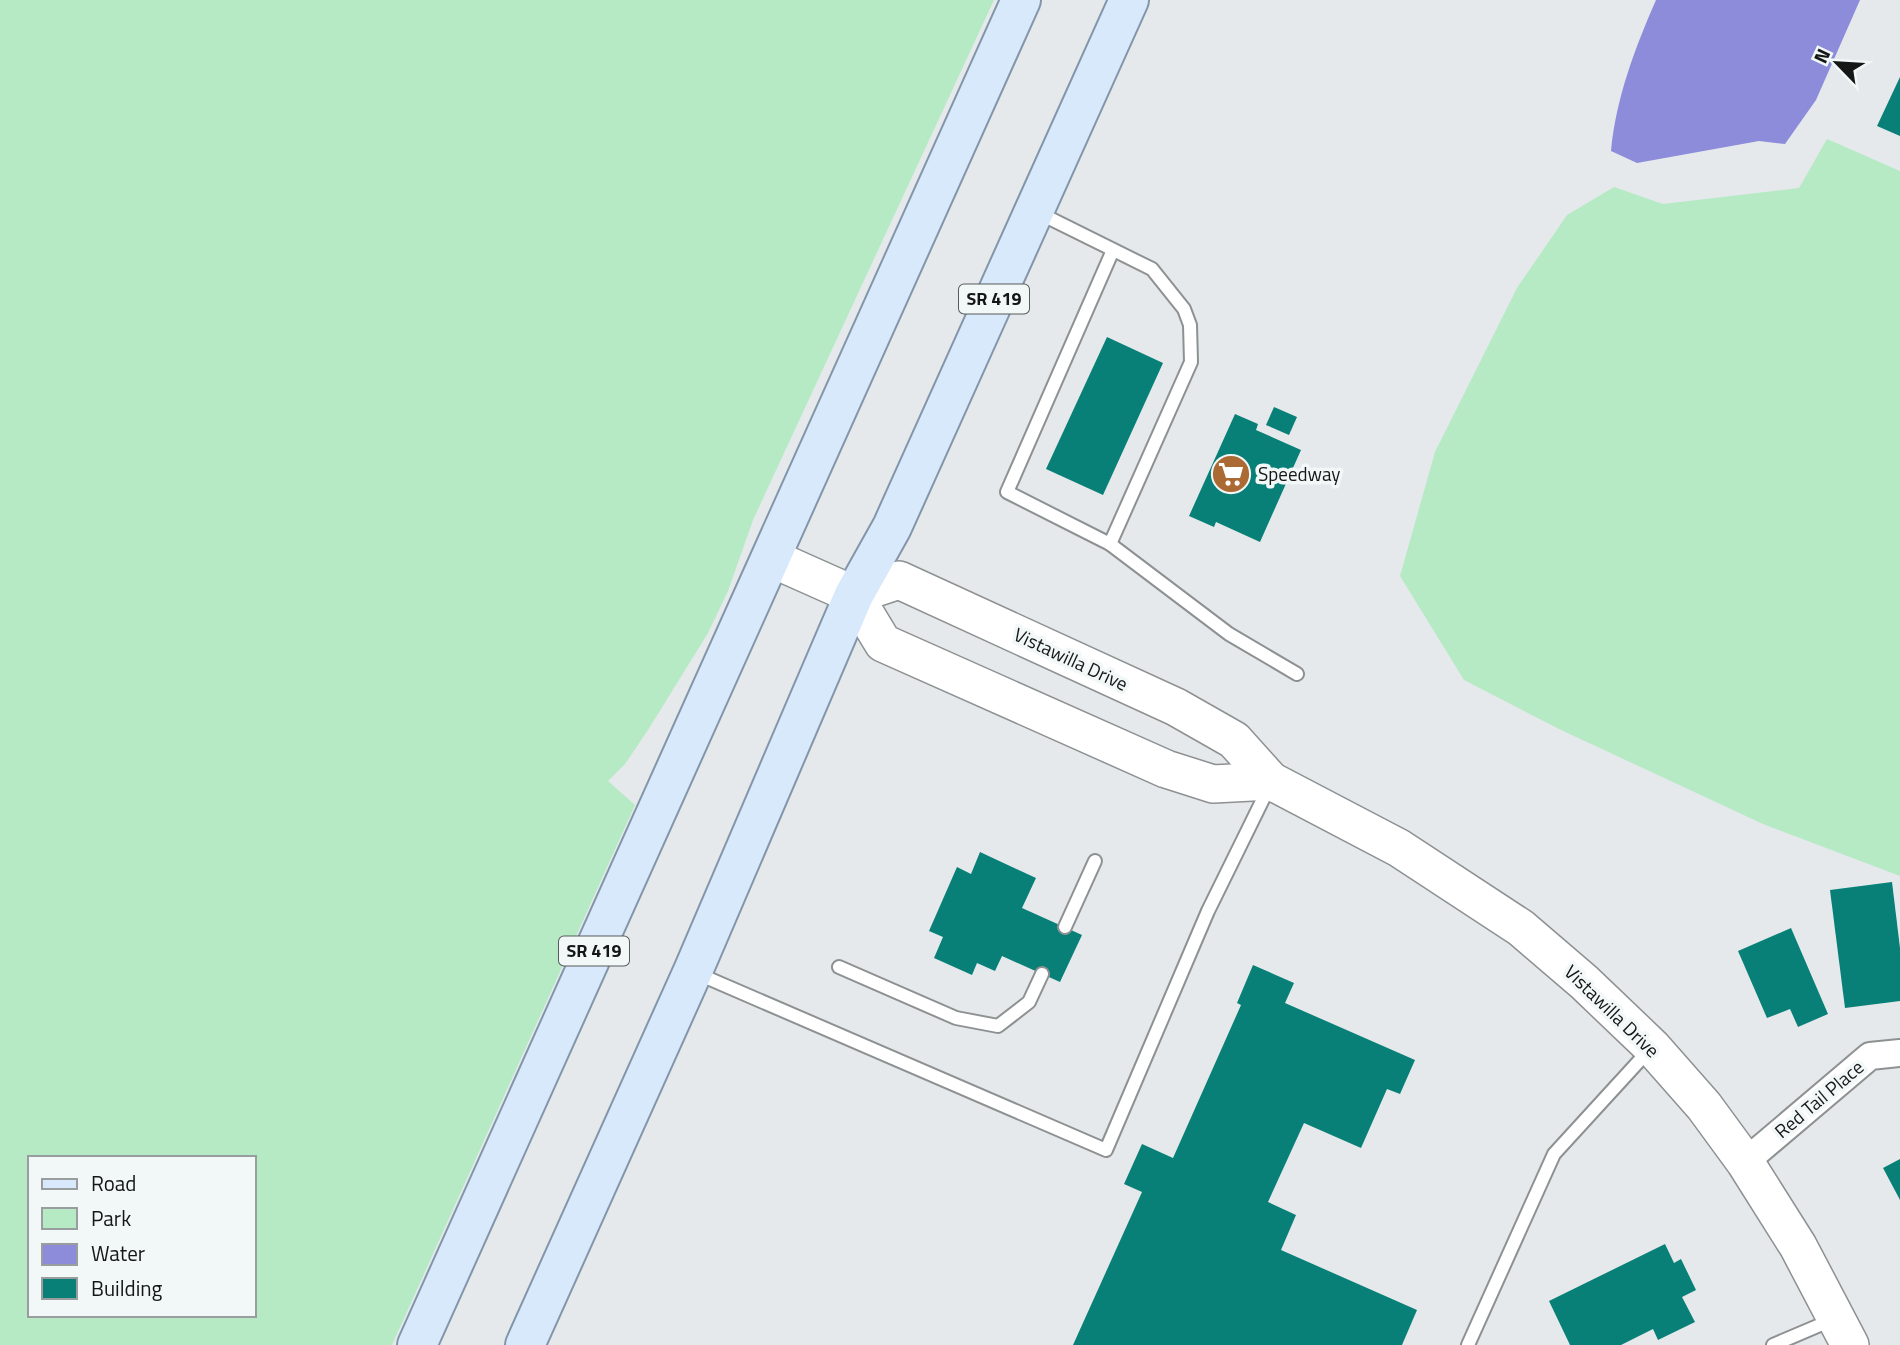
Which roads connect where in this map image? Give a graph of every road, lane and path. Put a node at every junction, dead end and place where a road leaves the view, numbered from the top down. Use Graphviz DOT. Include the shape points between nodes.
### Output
graph roads {
  1 [pos="1021,0"];
  2 [pos="1129,0"];
  3 [pos="1034,211"];
  4 [pos="1113,250"];
  5 [pos="1110,544"];
  6 [pos="771,558"];
  7 [pos="854,596"];
  8 [pos="1297,674"];
  9 [pos="1271,781"];
  10 [pos="1095,862"];
  11 [pos="1065,927"];
  12 [pos="839,967"];
  13 [pos="693,971"];
  14 [pos="1042,974"];
  15 [pos="1652,1047"];
  16 [pos="1900,1054"];
  17 [pos="1745,1162"];
  18 [pos="1843,1332"];
  19 [pos="417,1345"];
  20 [pos="525,1345"];
  21 [pos="1468,1345"];
  22 [pos="1773,1345"];
  1 -- 6 [label="main road, SR 419"];
  2 -- 3 [label="main road, SR 419"];
  3 -- 4 [label="lane"];
  3 -- 7 [label="main road, SR 419" via="892,527"];
  4 -- 5 [label="lane" via="1152,269 1184,309 1192,340 1191,362"];
  4 -- 5 [label="lane" via="1007,492"];
  5 -- 8 [label="lane" via="1229,634"];
  6 -- 7 [label="street"];
  6 -- 19 [label="main road, SR 419"];
  7 -- 9 [label="street" via="883,643 1166,769 1213,784"];
  7 -- 9 [label="street, Vistawilla Drive" via="899,580 1176,707 1234,740"];
  7 -- 13 [label="main road, SR 419"];
  9 -- 13 [label="lane" via="1208,911 1106,1150"];
  9 -- 15 [label="street, Vistawilla Drive" via="1399,848 1521,928"];
  10 -- 11 [label="lane"];
  12 -- 14 [label="lane" via="956,1018 998,1026 1029,1002"];
  13 -- 20 [label="main road, SR 419"];
  15 -- 17 [label="street, Vistawilla Drive"];
  15 -- 21 [label="lane" via="1554,1154"];
  16 -- 17 [label="street, Red Tail Place" via="1870,1056"];
  17 -- 18 [label="street, Vistawilla Drive" via="1798,1246"];
  18 -- 22 [label="lane"];
}
